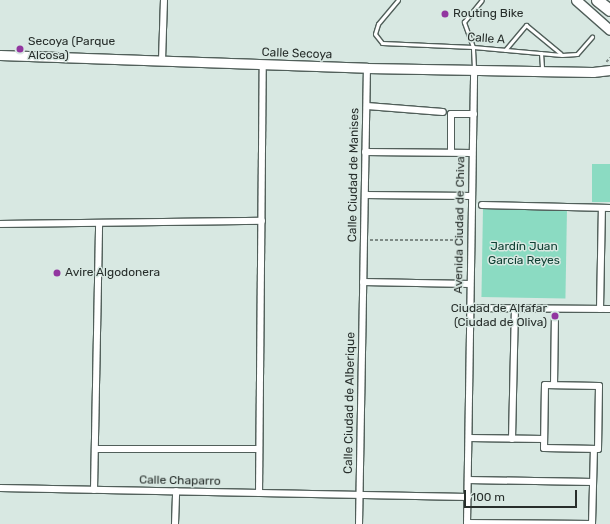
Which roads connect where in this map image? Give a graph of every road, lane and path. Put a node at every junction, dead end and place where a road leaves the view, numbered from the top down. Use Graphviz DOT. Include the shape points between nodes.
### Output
graph roads {
  1 [pos="164,0"];
  2 [pos="398,0"];
  3 [pos="482,0"];
  4 [pos="576,0"];
  5 [pos="598,0"];
  6 [pos="610,10"];
  7 [pos="610,30"];
  8 [pos="592,37"];
  9 [pos="473,47"];
  10 [pos="505,50"];
  11 [pos="541,53"];
  12 [pos="562,54"];
  13 [pos="0,55"];
  14 [pos="162,60"];
  15 [pos="263,64"];
  16 [pos="367,68"];
  17 [pos="474,70"];
  18 [pos="609,71"];
  19 [pos="542,72"];
  20 [pos="367,106"];
  21 [pos="443,112"];
  22 [pos="474,114"];
  23 [pos="365,152"];
  24 [pos="450,152"];
  25 [pos="472,153"];
  26 [pos="365,195"];
  27 [pos="472,196"];
  28 [pos="482,205"];
  29 [pos="602,208"];
  30 [pos="610,208"];
  31 [pos="262,221"];
  32 [pos="99,223"];
  33 [pos="0,224"];
  34 [pos="364,240"];
  35 [pos="471,240"];
  36 [pos="363,282"];
  37 [pos="470,284"];
  38 [pos="470,308"];
  39 [pos="515,308"];
  40 [pos="555,309"];
  41 [pos="600,309"];
  42 [pos="610,310"];
  43 [pos="554,385"];
  44 [pos="469,438"];
  45 [pos="512,439"];
  46 [pos="544,439"];
  47 [pos="95,449"];
  48 [pos="259,449"];
  49 [pos="594,449"];
  50 [pos="468,480"];
  51 [pos="593,482"];
  52 [pos="0,488"];
  53 [pos="94,490"];
  54 [pos="176,492"];
  55 [pos="259,493"];
  56 [pos="360,495"];
  57 [pos="468,497"];
  58 [pos="175,524"];
  59 [pos="359,524"];
  60 [pos="467,524"];
  61 [pos="592,524"];
  1 -- 14 [label="street"];
  2 -- 9 [label="lane, Calle A" via="378,24 375,34 382,43"];
  3 -- 9 [label="lane" via="464,22"];
  4 -- 7 [label="main road"];
  5 -- 6 [label="highway"];
  8 -- 12 [label="lane, Calle A" via="577,54"];
  9 -- 10 [label="lane, Calle A"];
  9 -- 17 [label="lane"];
  10 -- 11 [label="lane, Calle A"];
  10 -- 12 [label="lane" via="526,25"];
  11 -- 12 [label="lane, Calle A"];
  11 -- 19 [label="lane"];
  13 -- 14 [label="main road, Calle Secoya"];
  14 -- 15 [label="main road, Calle Secoya"];
  15 -- 16 [label="main road, Calle Secoya"];
  15 -- 31 [label="street"];
  16 -- 17 [label="main road, Calle Secoya"];
  16 -- 20 [label="street, Calle Ciudad de Manises"];
  17 -- 19 [label="main road, Calle Secoya"];
  17 -- 22 [label="street, Avenida Ciudad de Chiva"];
  18 -- 19 [label="main road, Calle Secoya"];
  20 -- 21 [label="street"];
  20 -- 23 [label="street, Calle Ciudad de Manises"];
  22 -- 24 [label="street" via="451,114"];
  22 -- 25 [label="street, Avenida Ciudad de Chiva"];
  23 -- 24 [label="street"];
  23 -- 26 [label="street, Calle Ciudad de Manises"];
  24 -- 25 [label="street"];
  25 -- 27 [label="street, Avenida Ciudad de Chiva"];
  26 -- 27 [label="street"];
  26 -- 34 [label="street, Calle Ciudad de Manises"];
  27 -- 35 [label="street, Avenida Ciudad de Chiva"];
  28 -- 29 [label="street"];
  29 -- 30 [label="street"];
  29 -- 41 [label="street"];
  31 -- 32 [label="street"];
  31 -- 48 [label="street"];
  32 -- 33 [label="street"];
  32 -- 47 [label="street"];
  34 -- 35 [label="path"];
  34 -- 36 [label="street, Calle Ciudad de Manises"];
  35 -- 37 [label="street, Avenida Ciudad de Chiva"];
  36 -- 37 [label="street"];
  36 -- 56 [label="street, Calle Ciudad de Alberique"];
  37 -- 38 [label="street, Avenida Ciudad de Chiva"];
  38 -- 39 [label="street"];
  38 -- 44 [label="street, Avenida Ciudad de Chiva"];
  39 -- 40 [label="street"];
  39 -- 45 [label="street"];
  40 -- 41 [label="street"];
  40 -- 43 [label="street"];
  41 -- 42 [label="street"];
  43 -- 46 [label="street" via="545,385"];
  43 -- 49 [label="street" via="599,386 598,450"];
  44 -- 45 [label="street"];
  44 -- 50 [label="street, Avenida Ciudad de Chiva"];
  45 -- 46 [label="street"];
  46 -- 49 [label="street" via="544,448"];
  47 -- 48 [label="street"];
  47 -- 53 [label="street"];
  48 -- 55 [label="street"];
  49 -- 51 [label="street"];
  50 -- 51 [label="street"];
  50 -- 57 [label="street, Avenida Ciudad de Chiva"];
  51 -- 61 [label="street"];
  52 -- 53 [label="street, Calle Chaparro"];
  53 -- 54 [label="street, Calle Chaparro"];
  54 -- 55 [label="street, Calle Chaparro"];
  54 -- 58 [label="street"];
  55 -- 56 [label="street, Calle Chaparro"];
  56 -- 57 [label="street, Calle Chaparro"];
  56 -- 59 [label="street, Calle Ciudad de Alberique"];
  57 -- 60 [label="street, Avenida Ciudad de Chiva"];
  60 -- 61 [label="street"];
}
